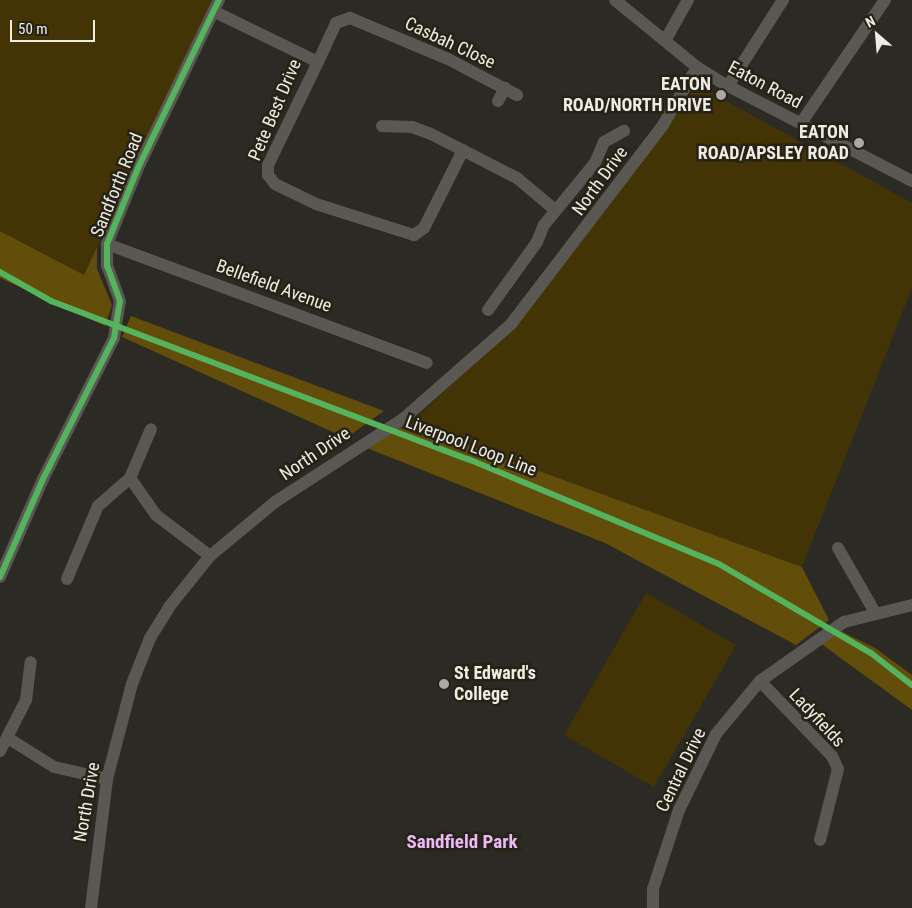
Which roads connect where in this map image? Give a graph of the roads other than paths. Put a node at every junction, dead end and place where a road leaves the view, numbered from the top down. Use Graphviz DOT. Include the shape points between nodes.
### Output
graph roads {
  1 [pos="615,0"];
  2 [pos="688,0"];
  3 [pos="783,0"];
  4 [pos="884,0"];
  5 [pos="217,6"];
  6 [pos="666,39"];
  7 [pos="318,62"];
  8 [pos="697,67"];
  9 [pos="728,86"];
  10 [pos="505,88"];
  11 [pos="517,95"];
  12 [pos="498,101"];
  13 [pos="800,123"];
  14 [pos="382,126"];
  15 [pos="624,131"];
  16 [pos="458,148"];
  17 [pos="910,177"];
  18 [pos="555,210"];
  19 [pos="107,244"];
  20 [pos="488,310"];
  21 [pos="427,362"];
  22 [pos="151,429"];
  23 [pos="130,478"];
  24 [pos="838,548"];
  25 [pos="5,554"];
  26 [pos="210,556"];
  27 [pos="0,578"];
  28 [pos="67,579"];
  29 [pos="912,605"];
  30 [pos="876,614"];
  31 [pos="31,662"];
  32 [pos="760,682"];
  33 [pos="8,738"];
  34 [pos="0,750"];
  35 [pos="107,779"];
  36 [pos="820,840"];
  37 [pos="91,908"];
  38 [pos="653,908"];
  1 -- 6 [label="street, Eaton Road"];
  2 -- 6 [label="street"];
  3 -- 9 [label="street"];
  4 -- 13 [label="street"];
  5 -- 7 [label="street, Pete Best Drive"];
  5 -- 19 [label="street, Sandforth Road" via="138,168"];
  6 -- 8 [label="street, Eaton Road"];
  7 -- 10 [label="street, Casbah Close" via="336,24 350,18 448,59"];
  7 -- 16 [label="street, Pete Best Drive" via="268,165 268,175 275,184 316,204 414,235 424,228"];
  8 -- 9 [label="street, Eaton Road"];
  8 -- 26 [label="street, North Drive" via="663,125 511,324 403,419 358,445 275,502"];
  9 -- 13 [label="street, Eaton Road"];
  10 -- 11 [label="street, Casbah Close"];
  10 -- 12 [label="street, Casbah Close"];
  13 -- 17 [label="street, Eaton Road"];
  14 -- 16 [label="street" via="412,127"];
  15 -- 18 [label="street" via="604,142 595,163"];
  16 -- 18 [label="street" via="517,178"];
  18 -- 20 [label="street" via="538,242"];
  19 -- 21 [label="street, Bellefield Avenue"];
  19 -- 25 [label="street, Sandforth Road" via="107,266 120,306 114,338"];
  22 -- 23 [label="street"];
  23 -- 26 [label="street" via="156,515"];
  23 -- 28 [label="street" via="98,506"];
  24 -- 30 [label="street"];
  25 -- 27 [label="street, Sandforth Road"];
  26 -- 35 [label="street, North Drive" via="150,638 132,684"];
  29 -- 30 [label="street, Central Drive"];
  30 -- 32 [label="street, Central Drive" via="844,622"];
  31 -- 33 [label="street" via="26,700"];
  32 -- 36 [label="street, Ladyfields" via="832,756 838,769"];
  32 -- 38 [label="street, Central Drive" via="716,734 679,810 653,889"];
  33 -- 34 [label="street"];
  33 -- 35 [label="street" via="54,766"];
  35 -- 37 [label="street, North Drive"];
}
